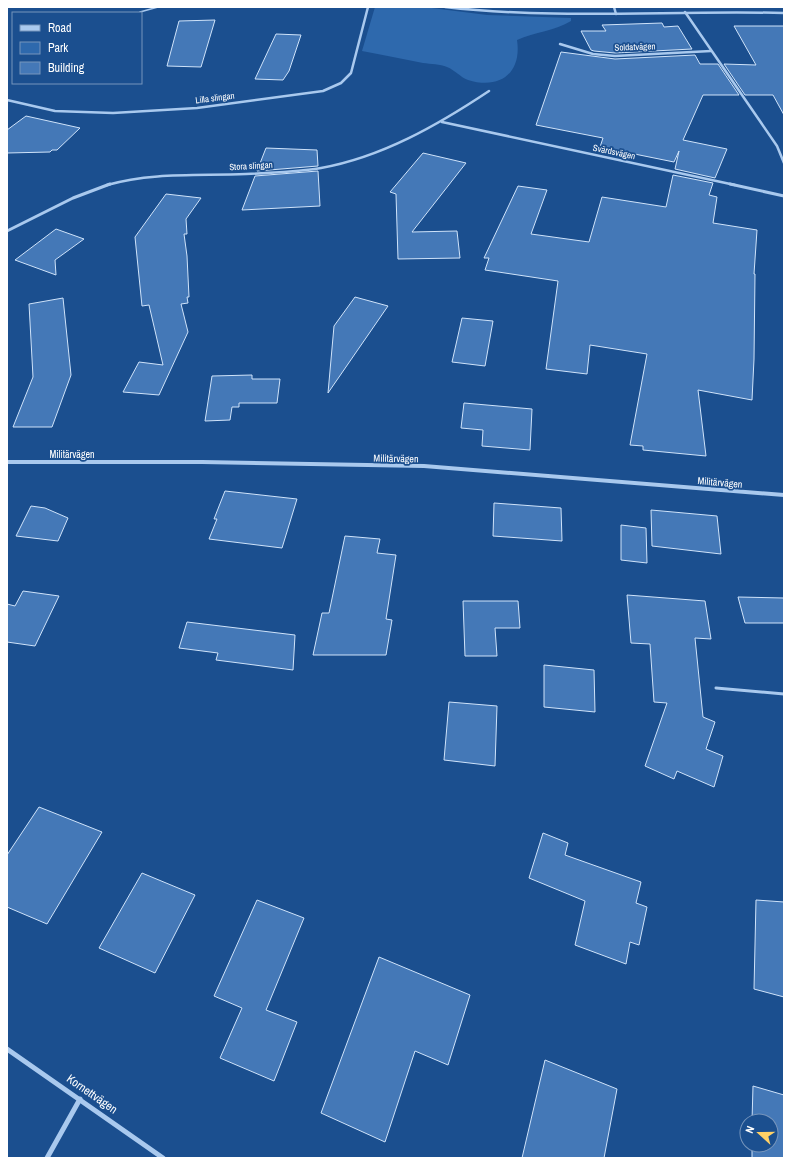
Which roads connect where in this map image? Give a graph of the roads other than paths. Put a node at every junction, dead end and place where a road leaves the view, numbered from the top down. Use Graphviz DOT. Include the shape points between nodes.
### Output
graph roads {
  1 [pos="158,7"];
  2 [pos="368,7"];
  3 [pos="445,7"];
  4 [pos="614,7"];
  5 [pos="140,12"];
  6 [pos="686,12"];
  7 [pos="784,12"];
  8 [pos="616,14"];
  9 [pos="560,44"];
  10 [pos="711,51"];
  11 [pos="489,91"];
  12 [pos="7,100"];
  13 [pos="442,122"];
  14 [pos="784,163"];
  15 [pos="784,196"];
  16 [pos="7,231"];
  17 [pos="7,462"];
  18 [pos="784,495"];
  19 [pos="716,688"];
  20 [pos="784,694"];
  21 [pos="7,1049"];
  22 [pos="80,1099"];
  23 [pos="47,1158"];
  24 [pos="163,1158"];
  1 -- 5 [label="lane"];
  2 -- 12 [label="street, Lilla slingan" via="351,73 340,83 323,91 197,108 113,113 55,111"];
  3 -- 8 [label="street" via="522,14"];
  4 -- 8 [label="street"];
  6 -- 7 [label="street"];
  6 -- 8 [label="street"];
  6 -- 10 [label="street"];
  9 -- 10 [label="street, Soldatvägen" via="593,54 615,56"];
  10 -- 14 [label="street" via="777,146"];
  11 -- 13 [label="street, Stora slingan"];
  13 -- 15 [label="street, Svärdsvägen"];
  13 -- 16 [label="street, Stora slingan" via="364,156 332,165 299,171 144,177 102,187 58,205"];
  17 -- 18 [label="street, Militärvägen" via="424,466"];
  19 -- 20 [label="lane"];
  21 -- 22 [label="street, Kornettvägen"];
  22 -- 23 [label="street"];
  22 -- 24 [label="street, Kornettvägen"];
}
